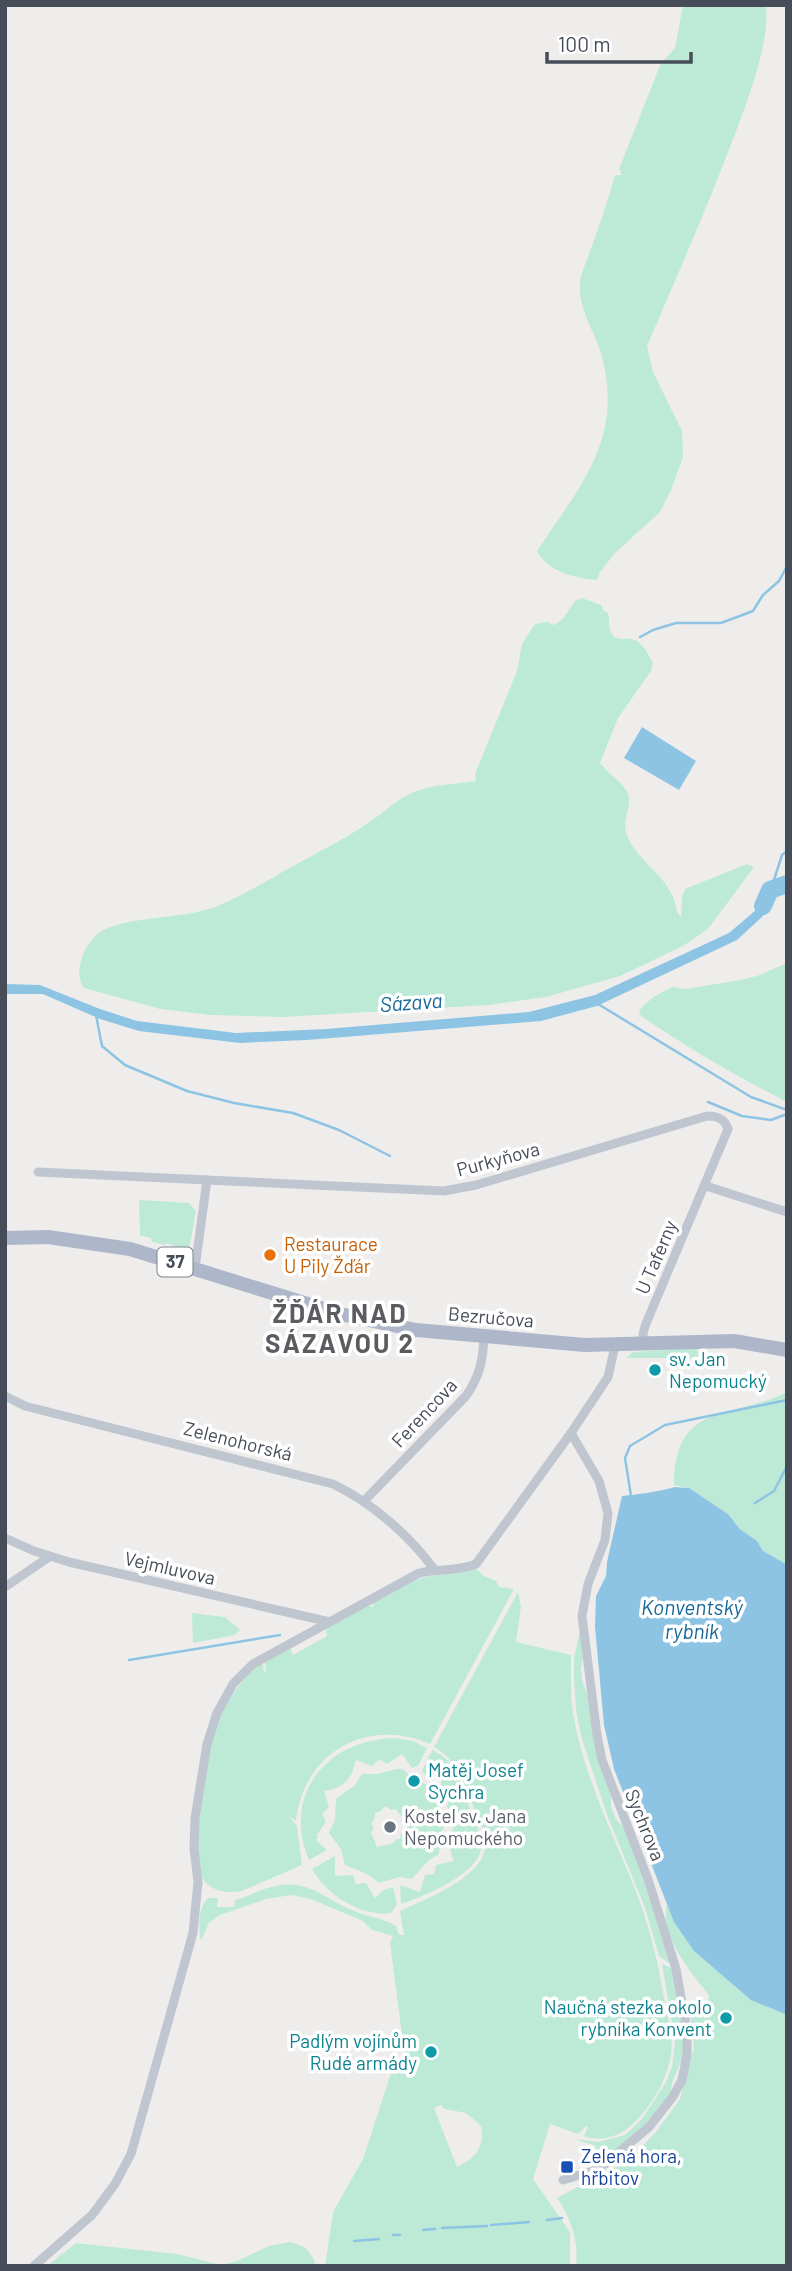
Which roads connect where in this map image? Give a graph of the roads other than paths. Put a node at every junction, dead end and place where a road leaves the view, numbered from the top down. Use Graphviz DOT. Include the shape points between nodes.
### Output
graph roads {
  1 [pos="707,1115"];
  2 [pos="38,1172"];
  3 [pos="207,1180"];
  4 [pos="706,1186"];
  5 [pos="787,1212"];
  6 [pos="5,1238"];
  7 [pos="195,1268"];
  8 [pos="484,1336"];
  9 [pos="644,1344"];
  10 [pos="615,1346"];
  11 [pos="784,1346"];
  12 [pos="5,1396"];
  13 [pos="572,1433"];
  14 [pos="365,1500"];
  15 [pos="5,1538"];
  16 [pos="49,1557"];
  17 [pos="434,1569"];
  18 [pos="5,1587"];
  19 [pos="330,1622"];
  20 [pos="563,2180"];
  21 [pos="34,2266"];
  1 -- 3 [label="street, Purkyňova" via="444,1191"];
  1 -- 4 [label="street, U Taferny" via="723,1120 728,1129"];
  2 -- 3 [label="street, Purkyňova"];
  3 -- 7 [label="street"];
  4 -- 5 [label="street"];
  4 -- 9 [label="street, U Taferny" via="645,1326"];
  6 -- 7 [label="main road, Bezručova / 37" via="103,1243"];
  7 -- 8 [label="main road, Bezručova / 37" via="373,1322"];
  8 -- 10 [label="main road, Bezručova / 37"];
  8 -- 14 [label="street, Ferencova" via="477,1381"];
  9 -- 10 [label="main road, Bezručova / 37"];
  9 -- 11 [label="main road, Bezručova / 37" via="734,1341"];
  10 -- 13 [label="street" via="608,1377"];
  12 -- 14 [label="street, Zelenohorská" via="25,1406 323,1481"];
  13 -- 17 [label="street" via="476,1564 452,1571"];
  13 -- 20 [label="street, Sychrova" via="598,1481 608,1513 605,1540 588,1584 582,1616 597,1735 676,1969 687,2055 682,2080 649,2127 605,2164"];
  14 -- 17 [label="street, Zelenohorská"];
  15 -- 16 [label="street, Vejmluvova"];
  16 -- 18 [label="street"];
  16 -- 19 [label="street, Vejmluvova"];
  17 -- 19 [label="street"];
  19 -- 21 [label="street" via="253,1664 233,1684 217,1713 195,1818 198,1882 193,1933 131,2154 92,2215"];
}
